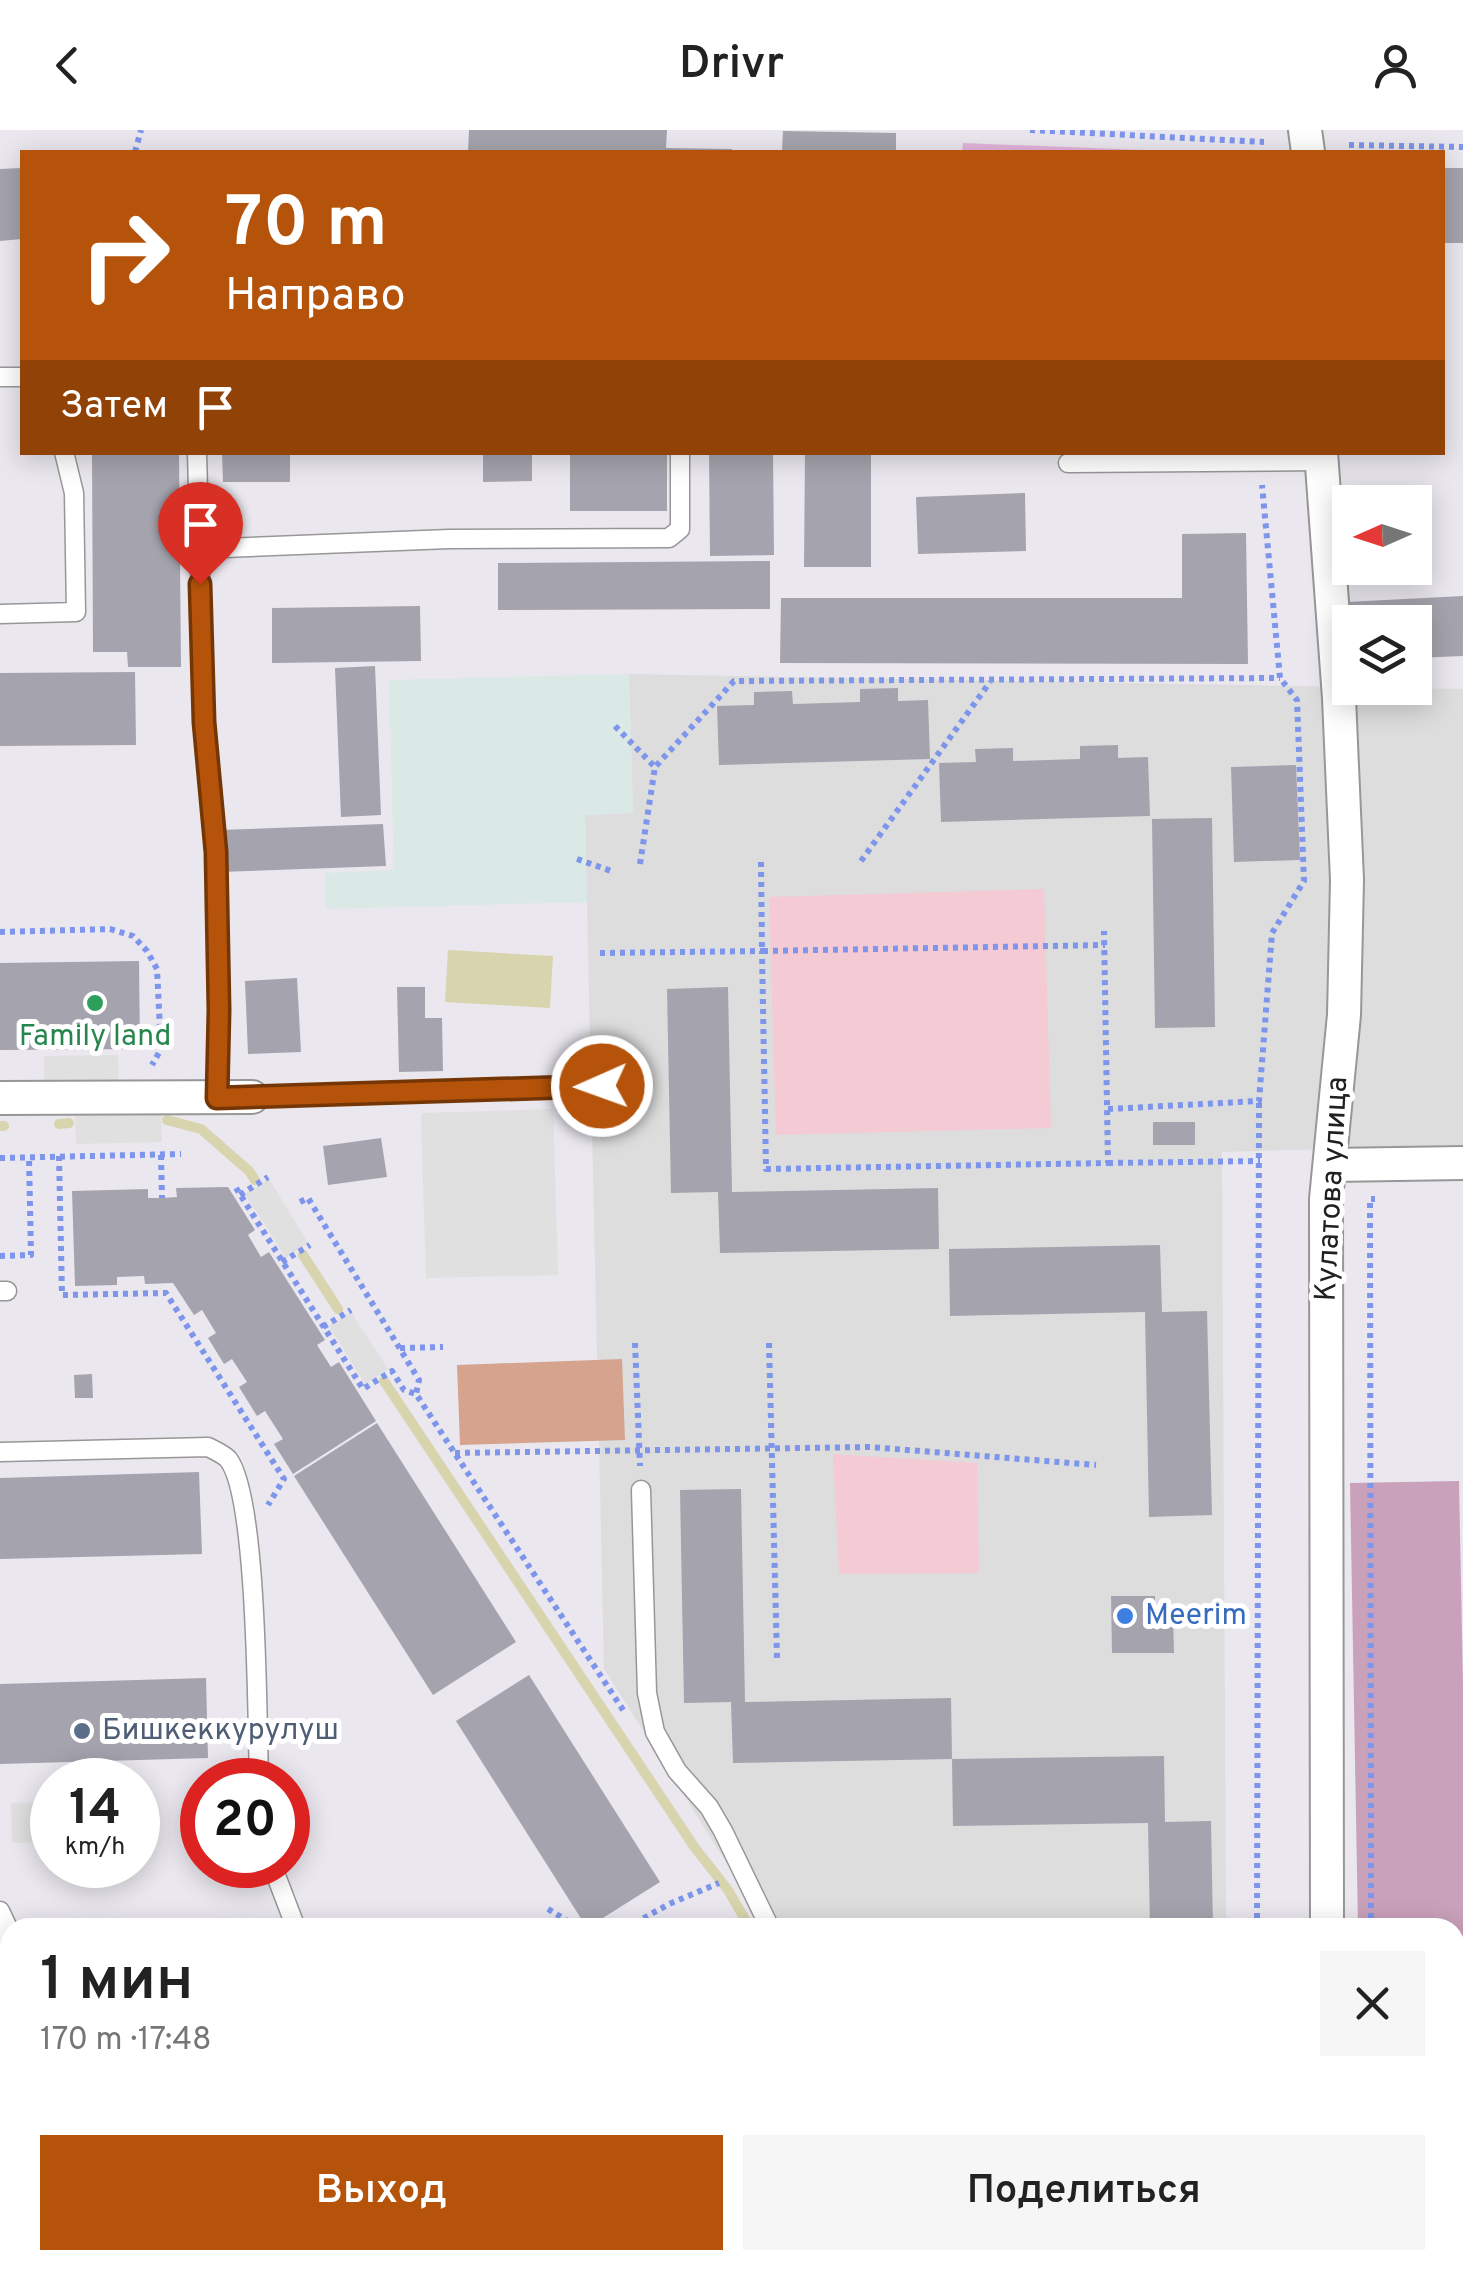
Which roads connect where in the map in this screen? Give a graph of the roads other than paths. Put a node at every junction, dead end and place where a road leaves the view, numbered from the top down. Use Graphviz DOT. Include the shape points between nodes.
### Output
graph roads {
  1 [pos="65,455"];
  2 [pos="197,455"];
  3 [pos="680,455"];
  4 [pos="1322,456"];
  5 [pos="1068,464"];
  6 [pos="199,549"];
  7 [pos="0,614"];
  8 [pos="602,1086"];
  9 [pos="0,1098"];
  10 [pos="217,1098"];
  11 [pos="252,1098"];
  12 [pos="1463,1163"];
  13 [pos="1331,1165"];
  14 [pos="0,1452"];
  15 [pos="642,1490"];
  16 [pos="258,1758"];
  17 [pos="281,1888"];
  18 [pos="292,1918"];
  19 [pos="765,1918"];
  20 [pos="1328,1918"];
  1 -- 7 [label="lane" via="74,492 76,612"];
  2 -- 6 [label="lane"];
  3 -- 6 [label="lane" via="680,529 668,538"];
  4 -- 5 [label="lane"];
  4 -- 13 [label="street, Кулатова улица" via="1346,880 1344,1015"];
  6 -- 10 [label="lane" via="216,852"];
  8 -- 11 [label="lane"];
  9 -- 10 [label="street"];
  10 -- 11 [label="street"];
  12 -- 13 [label="street"];
  13 -- 20 [label="street, Кулатова улица"];
  14 -- 16 [label="lane" via="208,1447 226,1457 249,1536"];
  15 -- 19 [label="lane" via="647,1692 655,1732 723,1830"];
  17 -- 18 [label="lane"];
}
